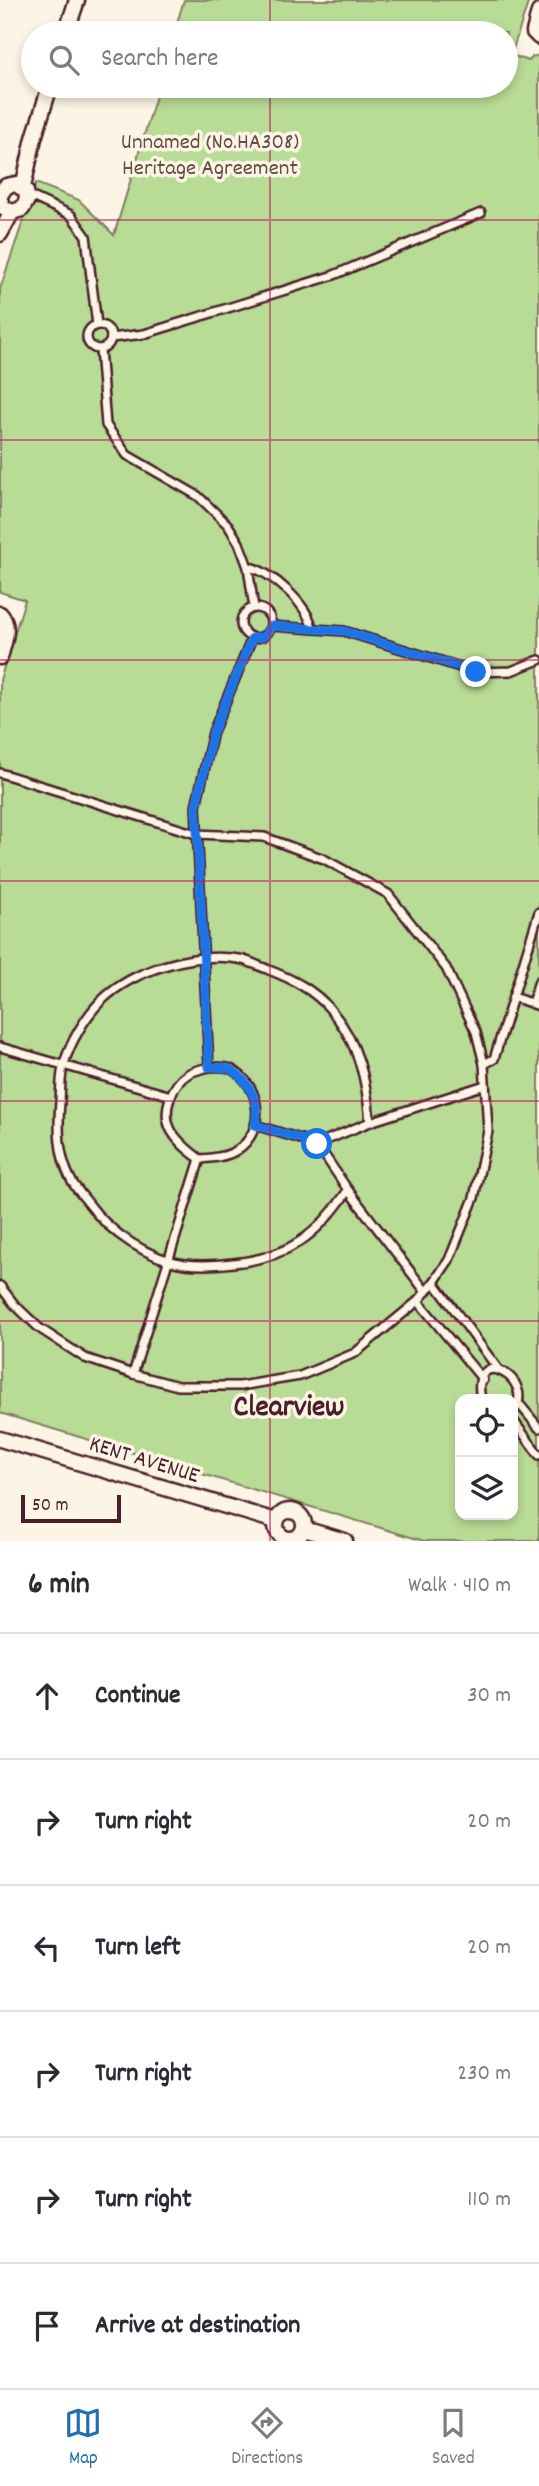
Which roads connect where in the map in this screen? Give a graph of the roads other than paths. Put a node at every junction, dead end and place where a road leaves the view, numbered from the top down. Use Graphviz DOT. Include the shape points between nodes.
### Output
graph roads {
  1 [pos="76,0"];
  2 [pos="539,12"];
  3 [pos="70,21"];
  4 [pos="536,35"];
  5 [pos="46,98"];
  6 [pos="11,196"];
  7 [pos="481,213"];
  8 [pos="0,222"];
  9 [pos="0,234"];
  10 [pos="97,325"];
  11 [pos="111,338"];
  12 [pos="100,349"];
  13 [pos="248,567"];
  14 [pos="254,608"];
  15 [pos="0,614"];
  16 [pos="271,626"];
  17 [pos="312,629"];
  18 [pos="252,638"];
  19 [pos="0,657"];
  20 [pos="539,660"];
  21 [pos="0,773"];
  22 [pos="196,834"];
  23 [pos="539,912"];
  24 [pos="203,957"];
  25 [pos="539,981"];
  26 [pos="513,997"];
  27 [pos="535,1004"];
  28 [pos="0,1047"];
  29 [pos="484,1063"];
  30 [pos="63,1066"];
  31 [pos="209,1067"];
  32 [pos="485,1085"];
  33 [pos="171,1096"];
  34 [pos="370,1122"];
  35 [pos="255,1125"];
  36 [pos="317,1144"];
  37 [pos="200,1159"];
  38 [pos="348,1190"];
  39 [pos="169,1260"];
  40 [pos="434,1282"];
  41 [pos="0,1286"];
  42 [pos="426,1292"];
  43 [pos="418,1301"];
  44 [pos="498,1369"];
  45 [pos="133,1374"];
  46 [pos="482,1380"];
  47 [pos="481,1394"];
  48 [pos="521,1406"];
  49 [pos="518,1408"];
  50 [pos="518,1427"];
  51 [pos="539,1428"];
  52 [pos="0,1439"];
  53 [pos="539,1455"];
  54 [pos="276,1521"];
  55 [pos="304,1528"];
  56 [pos="286,1540"];
  57 [pos="345,1541"];
  1 -- 3 [label="street"];
  2 -- 4 [label="street"];
  5 -- 6 [label="street"];
  6 -- 8 [label="street"];
  6 -- 9 [label="street"];
  6 -- 10 [label="lane" via="71,215 86,236"];
  7 -- 11 [label="lane" via="334,275 144,334"];
  10 -- 11 [label="lane" via="107,328"];
  10 -- 12 [label="lane" via="86,339 91,347"];
  11 -- 12 [label="lane"];
  12 -- 13 [label="lane" via="106,425 127,455 198,496 228,525"];
  13 -- 14 [label="lane"];
  13 -- 17 [label="lane" via="274,578 310,618"];
  14 -- 16 [label="lane" via="267,612"];
  14 -- 18 [label="lane" via="241,622"];
  15 -- 19 [label="street" via="6,632"];
  16 -- 17 [label="lane"];
  16 -- 18 [label="lane" via="263,637"];
  17 -- 20 [label="lane" via="344,631 476,672 511,671"];
  18 -- 22 [label="lane" via="213,732 196,806"];
  21 -- 22 [label="lane"];
  22 -- 24 [label="lane"];
  22 -- 29 [label="lane" via="264,837 324,859 388,894 446,968 476,1032"];
  23 -- 26 [label="lane"];
  24 -- 30 [label="lane" via="138,976 101,1001 76,1035"];
  24 -- 31 [label="lane"];
  24 -- 34 [label="lane" via="241,959 276,973 305,986 330,1009 362,1066"];
  25 -- 27 [label="lane"];
  26 -- 27 [label="lane"];
  26 -- 29 [label="lane" via="494,1059"];
  28 -- 30 [label="lane"];
  29 -- 32 [label="lane"];
  30 -- 33 [label="lane"];
  30 -- 39 [label="lane" via="58,1136 70,1178 96,1215 128,1241"];
  31 -- 33 [label="lane" via="188,1074"];
  31 -- 35 [label="lane" via="230,1069 250,1087 258,1114"];
  32 -- 34 [label="lane"];
  32 -- 40 [label="lane" via="488,1131 474,1198 449,1260"];
  33 -- 37 [label="lane" via="169,1126"];
  34 -- 36 [label="lane"];
  35 -- 36 [label="lane"];
  35 -- 37 [label="lane" via="237,1151"];
  36 -- 38 [label="lane"];
  37 -- 39 [label="lane"];
  38 -- 39 [label="lane" via="330,1216 305,1239 275,1254 211,1266"];
  38 -- 42 [label="lane"];
  39 -- 45 [label="lane"];
  40 -- 42 [label="lane"];
  40 -- 44 [label="lane"];
  41 -- 45 [label="lane" via="39,1328 85,1358"];
  42 -- 43 [label="lane"];
  43 -- 45 [label="lane" via="355,1353 300,1376 240,1387 178,1386"];
  43 -- 46 [label="lane"];
  44 -- 46 [label="lane"];
  44 -- 48 [label="lane" via="511,1370 524,1382"];
  46 -- 47 [label="lane"];
  48 -- 49 [label="lane"];
  48 -- 51 [label="lane"];
  50 -- 53 [label="lane"];
  52 -- 54 [label="street, KENT AVENUE"];
  54 -- 55 [label="street" via="283,1513 296,1512"];
  54 -- 56 [label="street" via="277,1532"];
  55 -- 56 [label="street" via="297,1538"];
  55 -- 57 [label="street"];
}
